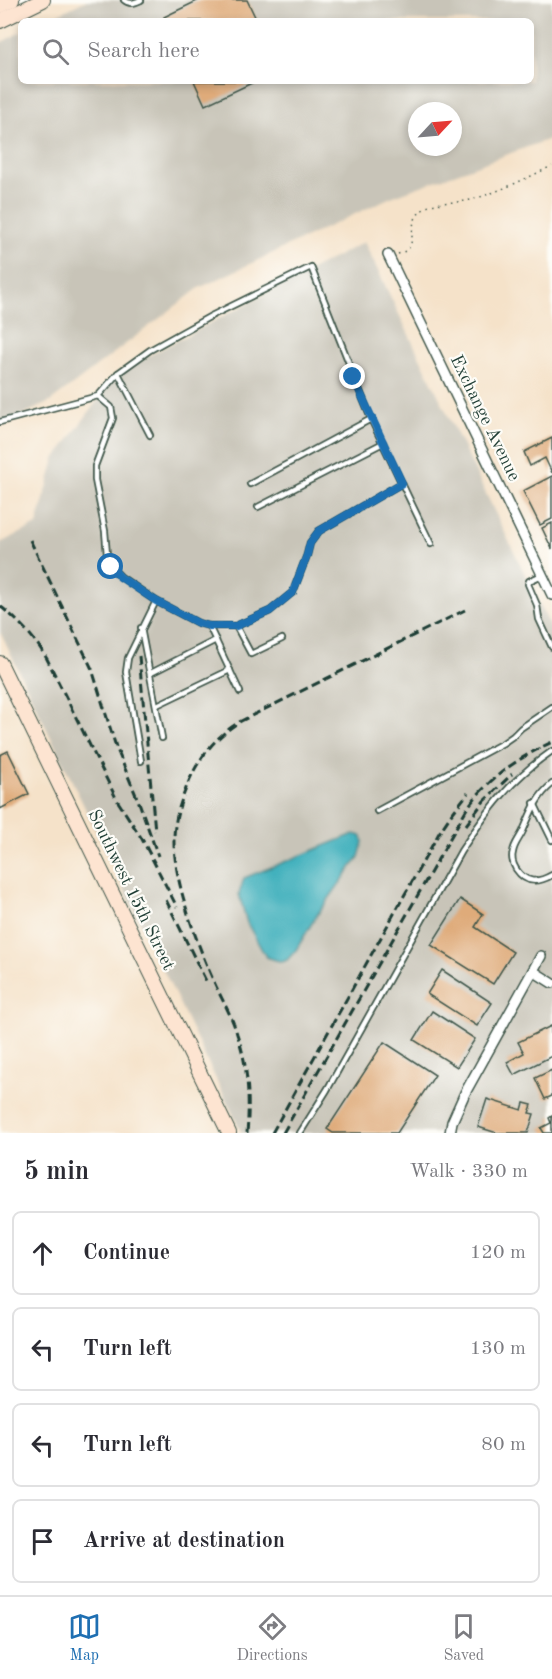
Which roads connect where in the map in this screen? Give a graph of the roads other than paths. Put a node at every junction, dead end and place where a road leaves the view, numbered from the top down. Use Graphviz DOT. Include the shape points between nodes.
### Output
graph roads {
  1 [pos="12,0"];
  2 [pos="43,0"];
  3 [pos="124,0"];
  4 [pos="141,0"];
  5 [pos="0,6"];
  6 [pos="0,21"];
  7 [pos="389,257"];
  8 [pos="118,373"];
  9 [pos="98,396"];
  10 [pos="371,419"];
  11 [pos="0,422"];
  12 [pos="150,435"];
  13 [pos="383,443"];
  14 [pos="402,483"];
  15 [pos="250,484"];
  16 [pos="258,507"];
  17 [pos="431,544"];
  18 [pos="542,575"];
  19 [pos="552,595"];
  20 [pos="156,601"];
  21 [pos="209,626"];
  22 [pos="236,626"];
  23 [pos="141,628"];
  24 [pos="282,639"];
  25 [pos="216,640"];
  26 [pos="552,647"];
  27 [pos="0,663"];
  28 [pos="230,670"];
  29 [pos="151,673"];
  30 [pos="4,680"];
  31 [pos="240,692"];
  32 [pos="157,705"];
  33 [pos="552,707"];
  34 [pos="162,738"];
  35 [pos="552,751"];
  36 [pos="141,761"];
  37 [pos="552,784"];
  38 [pos="534,803"];
  39 [pos="377,811"];
  40 [pos="552,840"];
  41 [pos="552,874"];
  42 [pos="541,956"];
  43 [pos="533,971"];
  44 [pos="552,982"];
  45 [pos="230,1133"];
  46 [pos="300,1133"];
  47 [pos="450,1133"];
  1 -- 5 [label="main road"];
  2 -- 6 [label="main road"];
  3 -- 4 [label="lane" via="134,4"];
  7 -- 18 [label="street, Exchange Avenue"];
  8 -- 9 [label="lane"];
  8 -- 10 [label="lane" via="211,316 311,267"];
  8 -- 12 [label="lane"];
  9 -- 11 [label="lane"];
  9 -- 20 [label="lane" via="111,407 113,418 94,466 106,555 120,577"];
  10 -- 13 [label="lane"];
  10 -- 15 [label="lane"];
  13 -- 14 [label="lane"];
  13 -- 16 [label="lane"];
  14 -- 17 [label="lane"];
  14 -- 22 [label="lane" via="319,531 310,543 293,592 270,611"];
  18 -- 19 [label="street, Exchange Avenue"];
  18 -- 26 [label="lane" via="528,584"];
  20 -- 21 [label="lane"];
  20 -- 23 [label="lane"];
  21 -- 22 [label="lane"];
  21 -- 25 [label="lane"];
  22 -- 24 [label="lane" via="251,654"];
  23 -- 29 [label="lane"];
  23 -- 36 [label="lane" via="126,672"];
  25 -- 28 [label="lane"];
  25 -- 29 [label="lane"];
  27 -- 30 [label="main road, Southwest 15th Street"];
  28 -- 31 [label="lane"];
  28 -- 32 [label="lane"];
  29 -- 32 [label="lane"];
  30 -- 45 [label="main road, Southwest 15th Street"];
  32 -- 34 [label="lane"];
  33 -- 39 [label="lane" via="503,743"];
  35 -- 46 [label="lane" via="535,763 484,816"];
  37 -- 38 [label="lane"];
  38 -- 40 [label="lane"];
  38 -- 41 [label="lane" via="514,846 514,865 524,879 531,881"];
  42 -- 43 [label="street"];
  43 -- 44 [label="street"];
  43 -- 47 [label="street" via="465,1093"];
}
